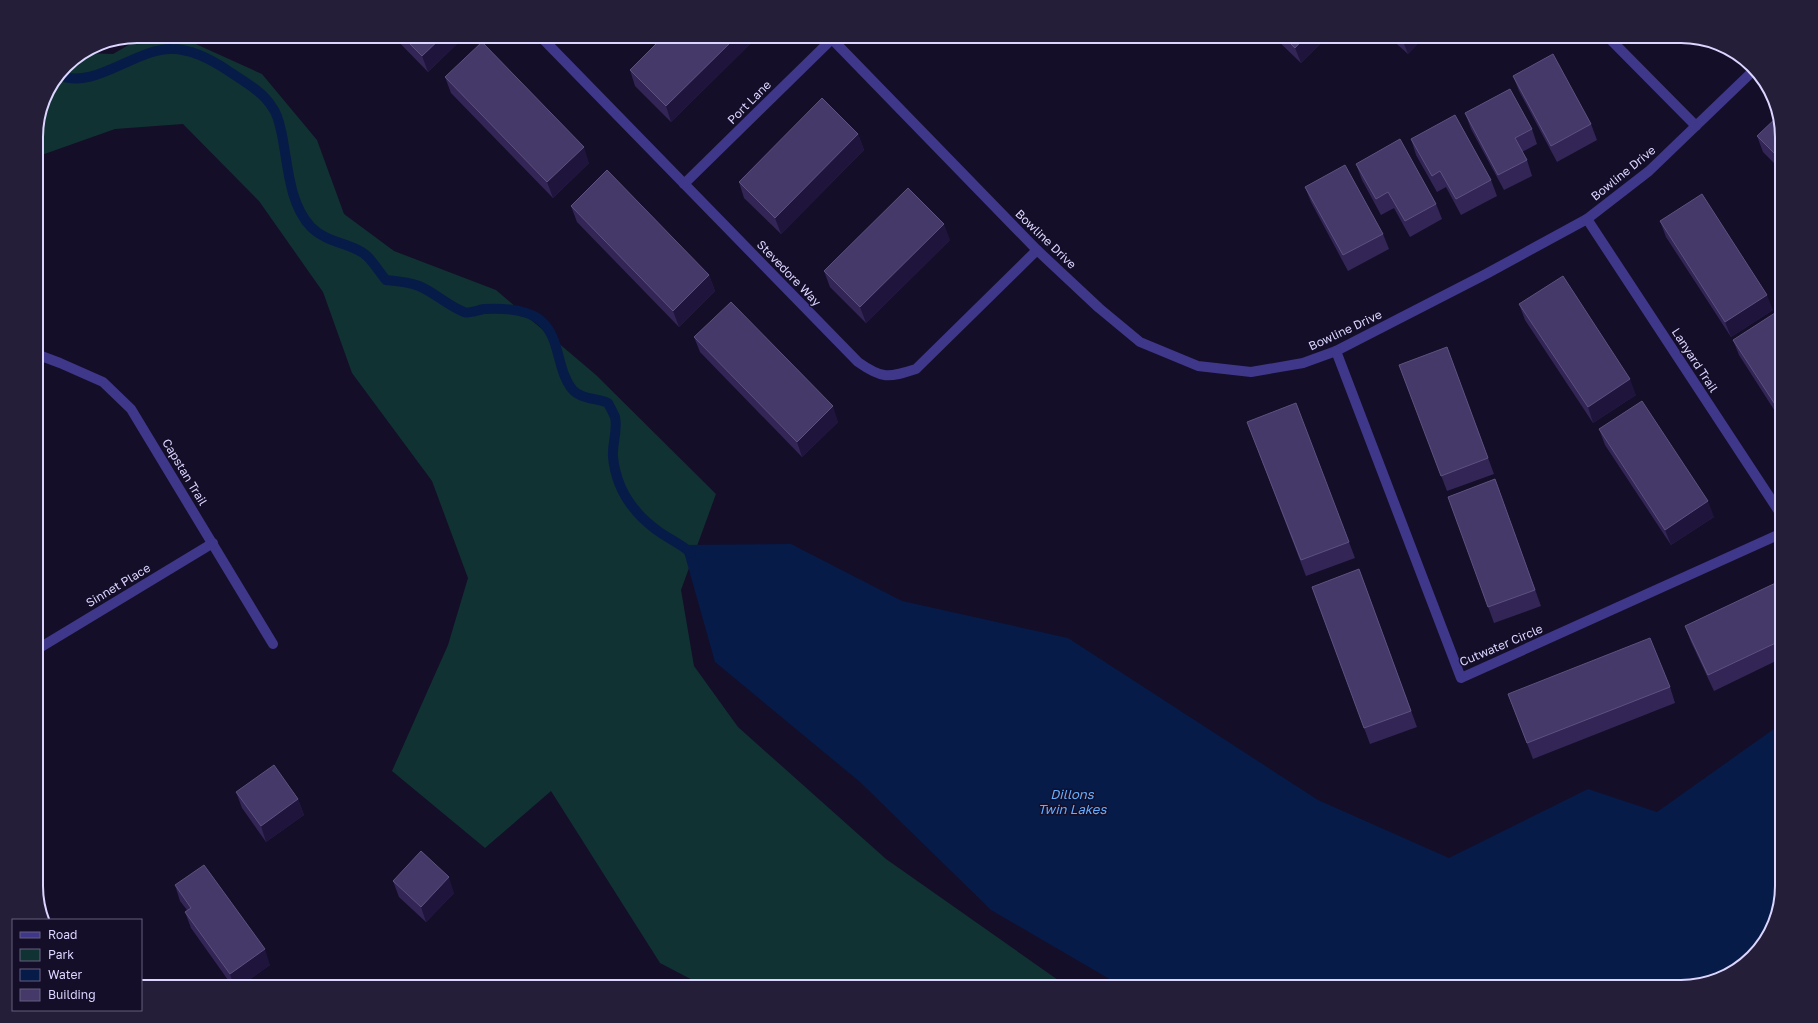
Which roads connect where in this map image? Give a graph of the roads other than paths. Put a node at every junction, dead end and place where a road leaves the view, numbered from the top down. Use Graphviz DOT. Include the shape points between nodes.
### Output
graph roads {
  1 [pos="547,43"];
  2 [pos="825,43"];
  3 [pos="835,43"];
  4 [pos="1614,43"];
  5 [pos="1751,73"];
  6 [pos="1696,126"];
  7 [pos="684,184"];
  8 [pos="1587,219"];
  9 [pos="1036,250"];
  10 [pos="1336,351"];
  11 [pos="43,357"];
  12 [pos="1775,505"];
  13 [pos="1775,536"];
  14 [pos="213,543"];
  15 [pos="273,644"];
  16 [pos="43,646"];
  1 -- 7 [label="street, Stevedore Way"];
  2 -- 7 [label="street, Port Lane"];
  3 -- 9 [label="street, Bowline Drive"];
  4 -- 6 [label="street"];
  5 -- 6 [label="street, Bowline Drive"];
  6 -- 8 [label="street, Bowline Drive" via="1649,171"];
  7 -- 9 [label="street, Stevedore Way" via="858,362 876,374 895,376 916,369"];
  8 -- 10 [label="street, Bowline Drive"];
  8 -- 12 [label="street, Lanyard Trail"];
  9 -- 10 [label="street, Bowline Drive" via="1140,342 1198,366 1250,372 1303,363"];
  10 -- 13 [label="street, Cutwater Circle" via="1461,678"];
  11 -- 14 [label="street, Capstan Trail" via="103,382 131,409"];
  14 -- 15 [label="street, Capstan Trail"];
  14 -- 16 [label="street, Sinnet Place"];
}
